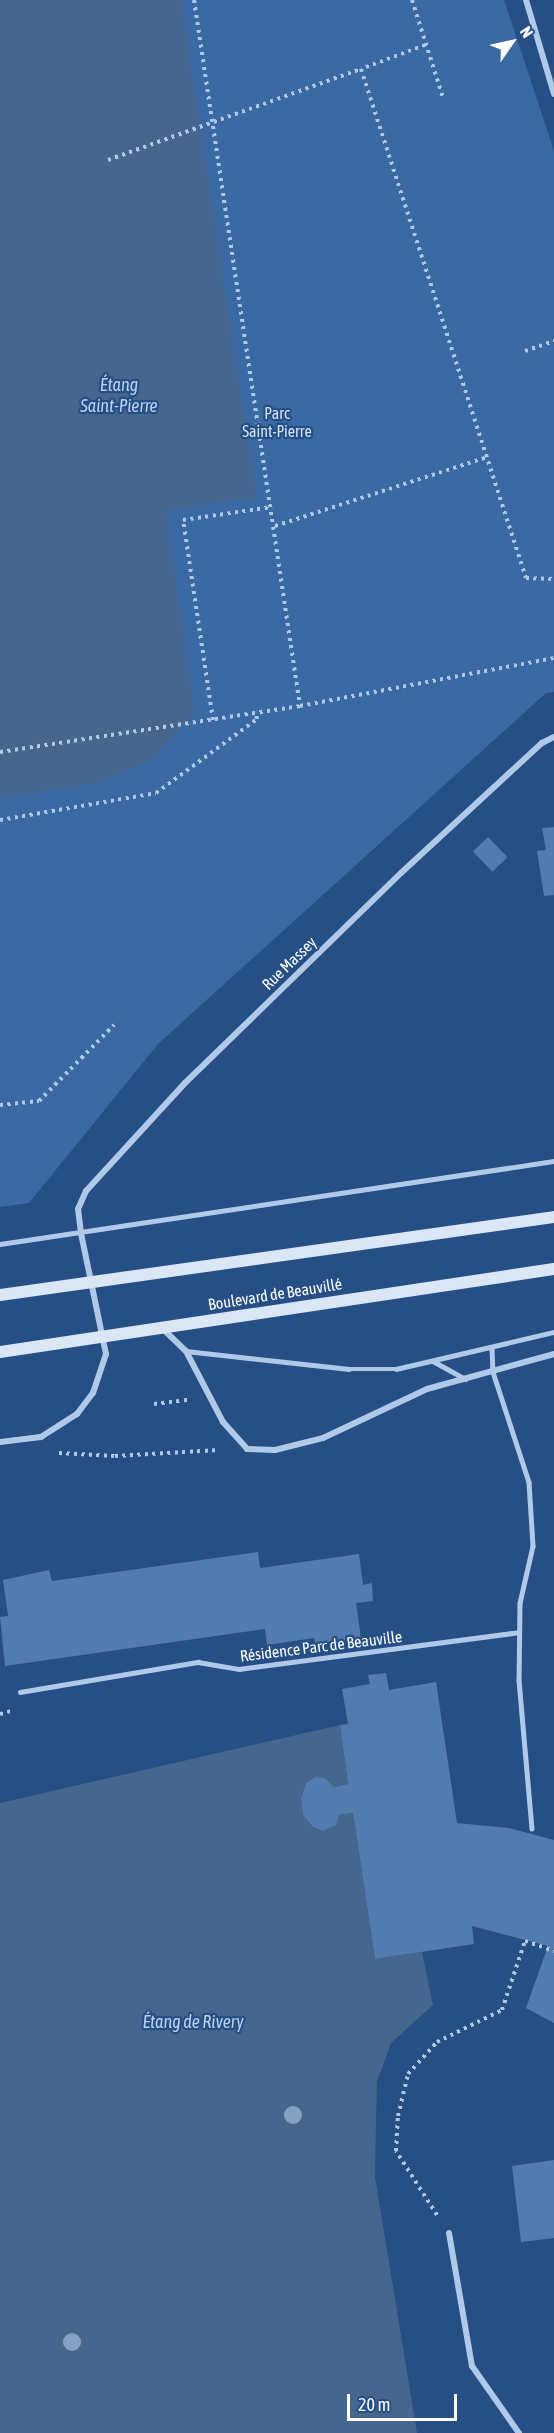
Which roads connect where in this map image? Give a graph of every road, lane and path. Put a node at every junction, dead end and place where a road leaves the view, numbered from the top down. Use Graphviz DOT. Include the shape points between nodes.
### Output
graph roads {
  1 [pos="194,0"];
  2 [pos="412,0"];
  3 [pos="526,0"];
  4 [pos="426,45"];
  5 [pos="361,69"];
  6 [pos="554,94"];
  7 [pos="443,98"];
  8 [pos="211,123"];
  9 [pos="108,160"];
  10 [pos="554,341"];
  11 [pos="525,351"];
  12 [pos="487,457"];
  13 [pos="272,507"];
  14 [pos="275,526"];
  15 [pos="554,579"];
  16 [pos="554,658"];
  17 [pos="300,706"];
  18 [pos="256,714"];
  19 [pos="213,720"];
  20 [pos="554,737"];
  21 [pos="0,752"];
  22 [pos="0,820"];
  23 [pos="114,1024"];
  24 [pos="0,1105"];
  25 [pos="554,1161"];
  26 [pos="554,1216"];
  27 [pos="81,1233"];
  28 [pos="0,1244"];
  29 [pos="554,1269"];
  30 [pos="91,1281"];
  31 [pos="0,1295"];
  32 [pos="161,1328"];
  33 [pos="554,1332"];
  34 [pos="103,1338"];
  35 [pos="492,1347"];
  36 [pos="186,1351"];
  37 [pos="0,1352"];
  38 [pos="554,1354"];
  39 [pos="434,1361"];
  40 [pos="493,1372"];
  41 [pos="466,1379"];
  42 [pos="204,1391"];
  43 [pos="154,1404"];
  44 [pos="0,1442"];
  45 [pos="247,1449"];
  46 [pos="49,1453"];
  47 [pos="519,1632"];
  48 [pos="20,1692"];
  49 [pos="532,1828"];
  50 [pos="554,1952"];
  51 [pos="449,2233"];
  52 [pos="519,2433"];
  1 -- 8 [label="path"];
  2 -- 4 [label="path"];
  3 -- 6 [label="street"];
  4 -- 5 [label="path"];
  4 -- 7 [label="path"];
  5 -- 8 [label="path"];
  5 -- 12 [label="path"];
  8 -- 9 [label="path"];
  8 -- 13 [label="path"];
  10 -- 11 [label="path"];
  12 -- 14 [label="path"];
  12 -- 15 [label="path" via="526,578"];
  13 -- 14 [label="path"];
  13 -- 19 [label="path" via="183,520"];
  14 -- 17 [label="path"];
  16 -- 17 [label="path"];
  17 -- 18 [label="path"];
  18 -- 19 [label="path"];
  18 -- 22 [label="path" via="257,719 156,793"];
  19 -- 21 [label="path"];
  20 -- 27 [label="street, Rue Massey" via="542,743 401,873 177,1091 86,1191 78,1209"];
  23 -- 24 [label="path" via="39,1101"];
  25 -- 27 [label="lane"];
  26 -- 30 [label="main road" via="152,1277"];
  27 -- 28 [label="lane"];
  27 -- 30 [label="street, Rue Massey"];
  29 -- 32 [label="main road, Boulevard de Beauvillé"];
  30 -- 31 [label="main road"];
  30 -- 34 [label="street, Rue Massey"];
  32 -- 34 [label="main road, Boulevard de Beauvillé"];
  32 -- 36 [label="street"];
  33 -- 35 [label="lane"];
  34 -- 37 [label="main road, Boulevard de Beauvillé"];
  34 -- 44 [label="street, Rue Massey" via="103,1364 93,1393 77,1414 40,1437"];
  35 -- 39 [label="lane"];
  35 -- 40 [label="lane"];
  36 -- 39 [label="lane" via="349,1369 396,1369"];
  36 -- 42 [label="street"];
  38 -- 40 [label="street"];
  39 -- 41 [label="lane"];
  40 -- 41 [label="street"];
  40 -- 47 [label="lane" via="529,1482 533,1546 520,1603"];
  41 -- 45 [label="street" via="427,1389 322,1438 275,1450"];
  42 -- 43 [label="path" via="188,1400"];
  42 -- 45 [label="street" via="223,1422"];
  45 -- 46 [label="path" via="115,1456"];
  47 -- 48 [label="lane, Résidence Parc de Beauville" via="239,1670 198,1662"];
  47 -- 49 [label="lane" via="519,1680"];
  50 -- 51 [label="path" via="525,1941 502,2010 437,2042 408,2074 398,2116 396,2151"];
  51 -- 52 [label="street" via="472,2366"];
}
